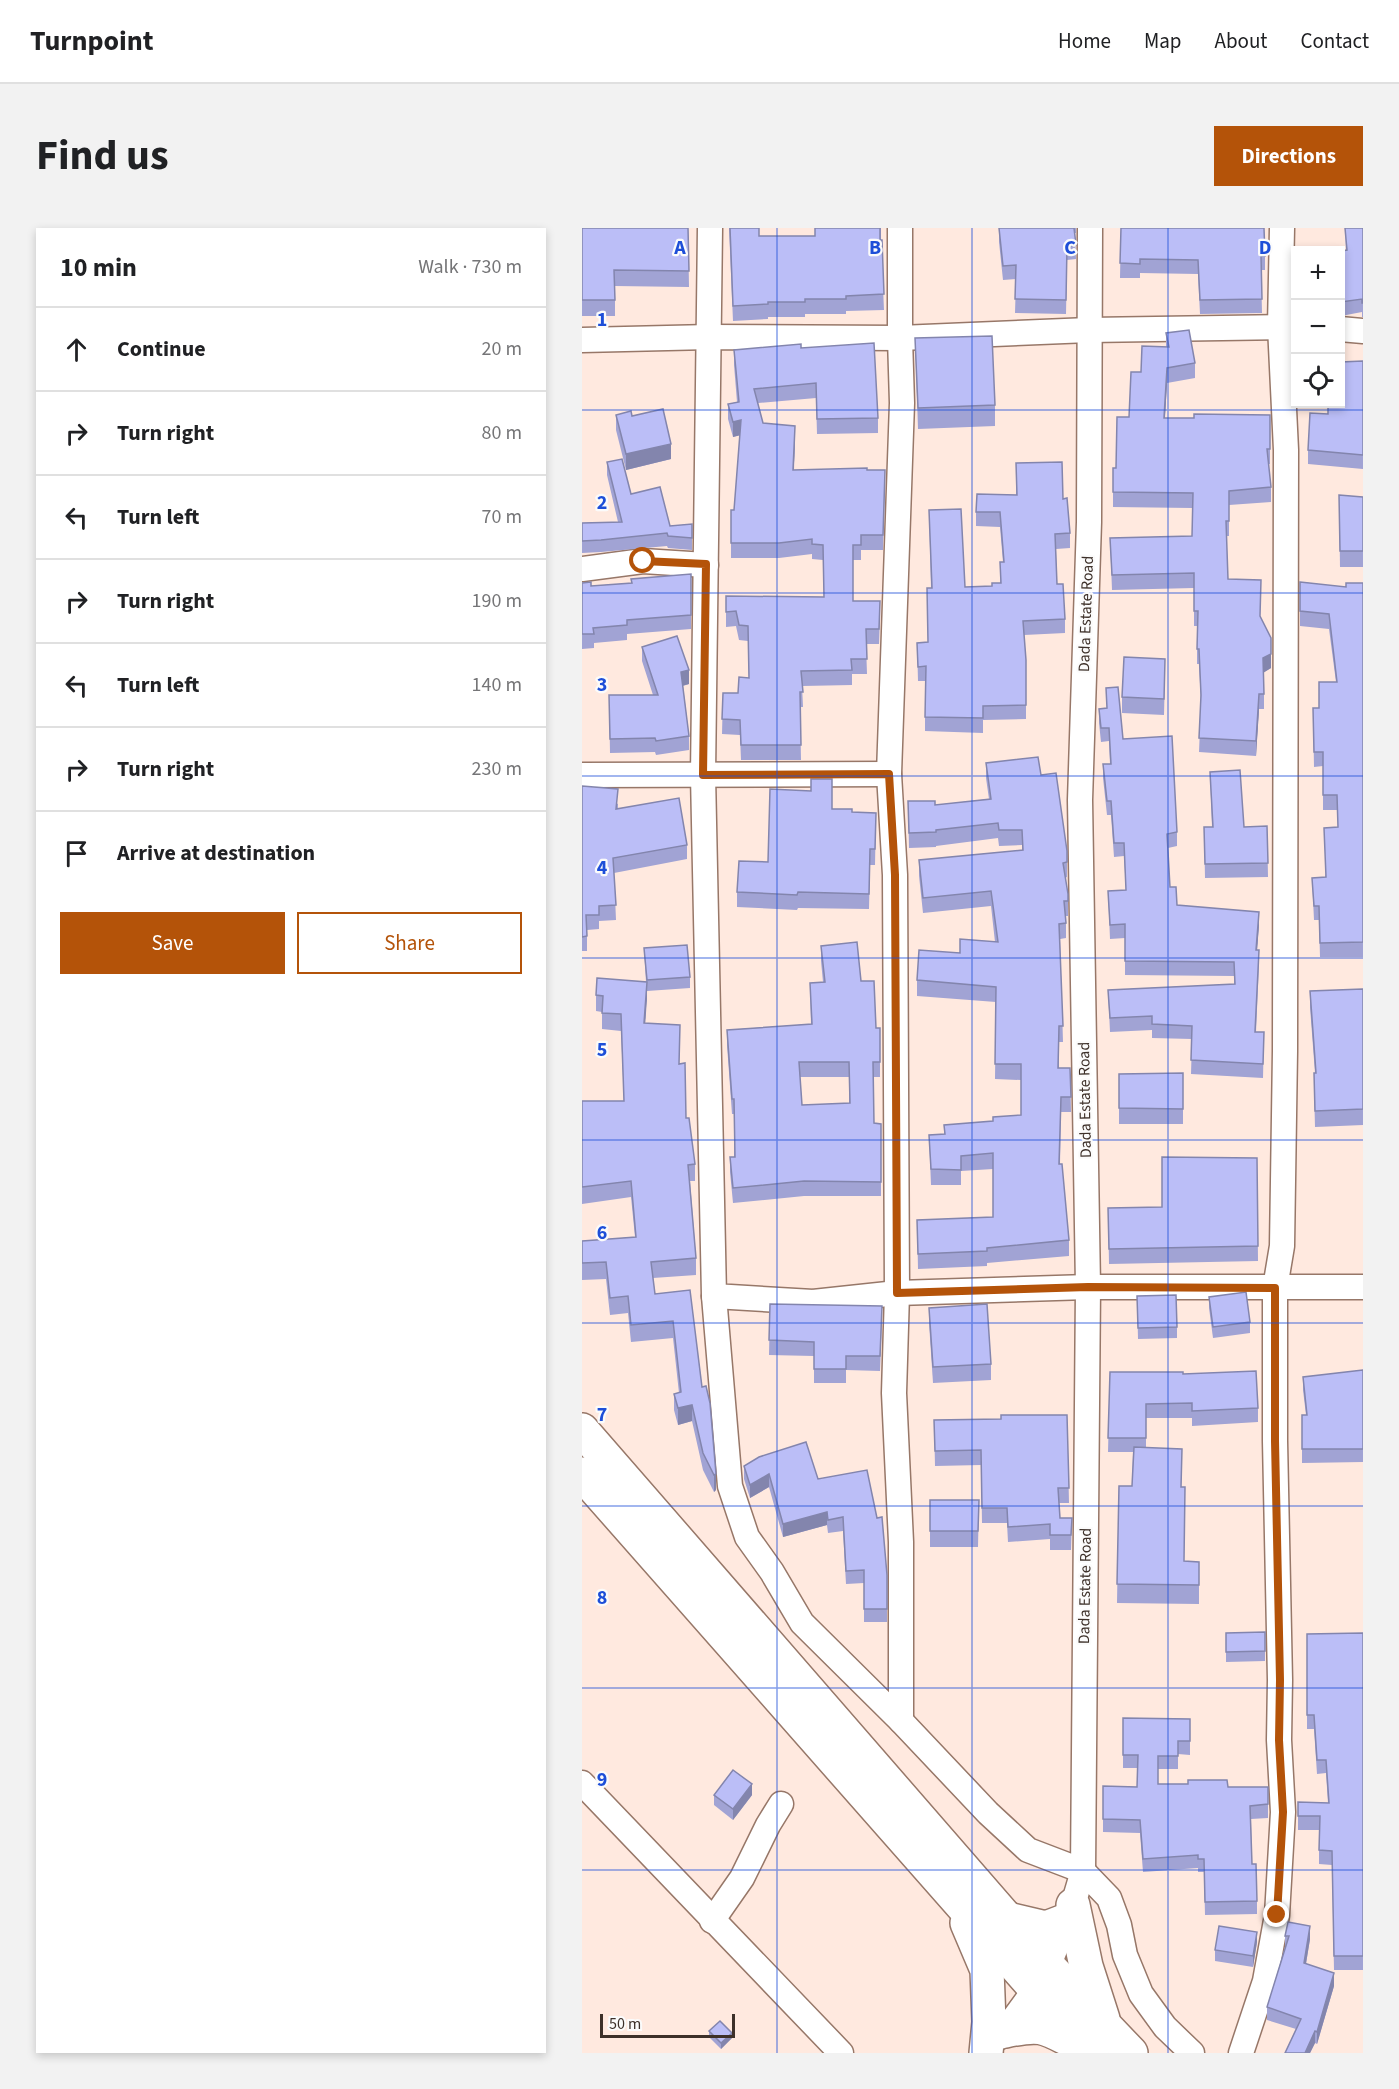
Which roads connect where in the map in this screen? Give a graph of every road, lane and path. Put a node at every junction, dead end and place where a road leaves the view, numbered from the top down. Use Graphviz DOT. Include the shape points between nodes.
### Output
graph roads {
  1 [pos="710,228"];
  2 [pos="900,228"];
  3 [pos="1090,228"];
  4 [pos="1282,228"];
  5 [pos="1288,327"];
  6 [pos="1345,329"];
  7 [pos="1089,330"];
  8 [pos="1363,331"];
  9 [pos="710,337"];
  10 [pos="900,338"];
  11 [pos="582,340"];
  12 [pos="706,564"];
  13 [pos="582,568"];
  14 [pos="889,774"];
  15 [pos="582,775"];
  16 [pos="703,775"];
  17 [pos="1088,1287"];
  18 [pos="1363,1287"];
  19 [pos="1275,1288"];
  20 [pos="897,1293"];
  21 [pos="714,1296"];
  22 [pos="582,1430"];
  23 [pos="582,1474"];
  24 [pos="901,1721"];
  25 [pos="582,1783"];
  26 [pos="781,1804"];
  27 [pos="1083,1871"];
  28 [pos="957,1899"];
  29 [pos="1070,1913"];
  30 [pos="1008,1919"];
  31 [pos="712,1921"];
  32 [pos="1043,1978"];
  33 [pos="1096,2044"];
  34 [pos="993,2046"];
  35 [pos="834,2051"];
  36 [pos="1131,2053"];
  37 [pos="1192,2053"];
  38 [pos="1241,2053"];
  1 -- 9 [label="street"];
  2 -- 10 [label="street"];
  3 -- 7 [label="street, Dada Estate Road"];
  4 -- 5 [label="street"];
  5 -- 7 [label="street"];
  5 -- 19 [label="street" via="1285,1051 1282,1246"];
  6 -- 8 [label="street"];
  7 -- 10 [label="street"];
  7 -- 17 [label="street, Dada Estate Road" via="1089,522 1080,800"];
  9 -- 10 [label="street"];
  9 -- 11 [label="street"];
  9 -- 12 [label="street"];
  10 -- 14 [label="street" via="903,403"];
  12 -- 13 [label="street" via="643,561"];
  12 -- 16 [label="street"];
  14 -- 16 [label="street"];
  14 -- 20 [label="street" via="895,875"];
  15 -- 16 [label="street"];
  16 -- 21 [label="street"];
  17 -- 19 [label="street"];
  17 -- 20 [label="street"];
  17 -- 27 [label="street, Dada Estate Road"];
  18 -- 19 [label="street"];
  19 -- 38 [label="street" via="1283,1812 1277,1915 1265,1981"];
  20 -- 21 [label="street" via="813,1302"];
  20 -- 24 [label="street" via="894,1393 901,1542"];
  21 -- 24 [label="street" via="730,1486 747,1537 802,1623"];
  22 -- 30 [label="highway"];
  23 -- 28 [label="highway"];
  24 -- 27 [label="street" via="1028,1850"];
  25 -- 31 [label="street"];
  26 -- 31 [label="street" via="742,1878"];
  27 -- 29 [label="street, Dada Estate Road"];
  27 -- 37 [label="street" via="1109,1898 1141,1994 1165,2027"];
  28 -- 32 [label="highway"];
  28 -- 34 [label="highway" via="987,1970"];
  29 -- 30 [label="highway" via="1046,1928"];
  29 -- 32 [label="street, Dada Estate Road"];
  29 -- 33 [label="highway" via="1086,1966"];
  30 -- 32 [label="highway"];
  31 -- 35 [label="street"];
  32 -- 33 [label="highway"];
  32 -- 34 [label="street, Dada Estate Road"];
  33 -- 34 [label="highway" via="1030,2026"];
  33 -- 36 [label="highway"];
}
